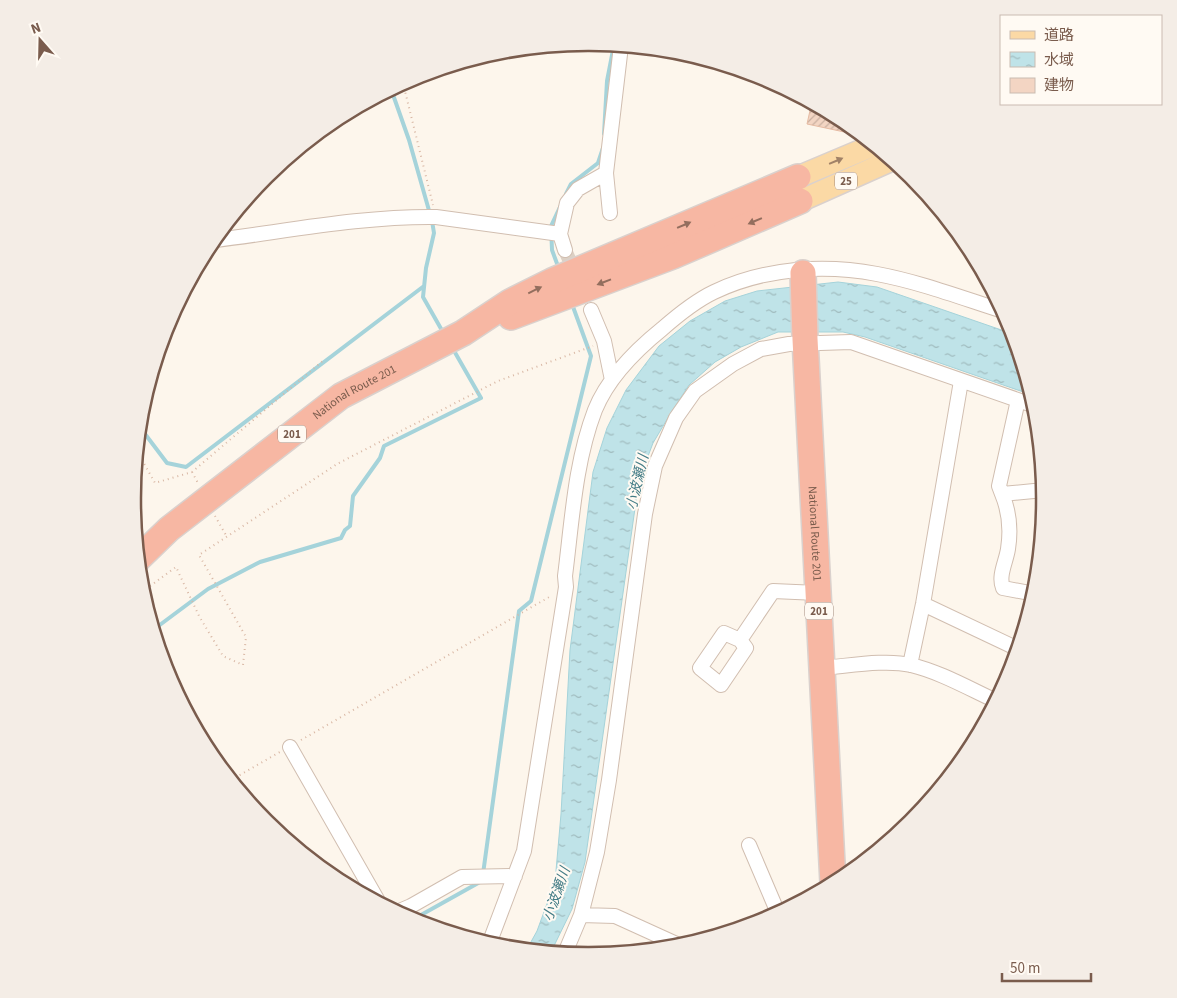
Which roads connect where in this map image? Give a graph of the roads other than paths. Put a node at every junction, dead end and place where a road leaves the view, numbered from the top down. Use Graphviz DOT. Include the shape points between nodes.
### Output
graph roads {
  1 [pos="620,52"];
  2 [pos="866,148"];
  3 [pos="885,163"];
  4 [pos="606,174"];
  5 [pos="798,177"];
  6 [pos="800,201"];
  7 [pos="610,213"];
  8 [pos="560,234"];
  9 [pos="224,239"];
  10 [pos="565,250"];
  11 [pos="803,274"];
  12 [pos="993,308"];
  13 [pos="591,310"];
  14 [pos="463,333"];
  15 [pos="805,341"];
  16 [pos="612,380"];
  17 [pos="961,381"];
  18 [pos="1018,400"];
  19 [pos="1026,403"];
  20 [pos="1036,491"];
  21 [pos="1002,494"];
  22 [pos="145,553"];
  23 [pos="1026,592"];
  24 [pos="818,593"];
  25 [pos="923,604"];
  26 [pos="740,640"];
  27 [pos="1011,646"];
  28 [pos="910,665"];
  29 [pos="822,668"];
  30 [pos="989,698"];
  31 [pos="290,747"];
  32 [pos="749,845"];
  33 [pos="833,874"];
  34 [pos="515,876"];
  35 [pos="372,891"];
  36 [pos="775,906"];
  37 [pos="406,908"];
  38 [pos="582,915"];
  39 [pos="492,936"];
  40 [pos="667,940"];
  41 [pos="568,946"];
  1 -- 4 [label="street"];
  5 -- 2 [label="main road, 25, one-way"];
  3 -- 6 [label="main road, 25"];
  4 -- 7 [label="street"];
  4 -- 8 [label="street" via="578,189 567,203"];
  14 -- 5 [label="highway, National Route 201 / 201, one-way" via="510,302 552,281"];
  6 -- 14 [label="highway, National Route 201 / 201, one-way" via="673,256"];
  8 -- 9 [label="street" via="416,217"];
  8 -- 10 [label="street"];
  11 -- 15 [label="highway, National Route 201 / 201"];
  12 -- 16 [label="street" via="876,274 802,269 778,273 745,280 713,292 682,312 649,340"];
  13 -- 16 [label="street" via="604,342"];
  14 -- 22 [label="highway, National Route 201 / 201" via="341,396 169,529"];
  15 -- 17 [label="street" via="851,342"];
  15 -- 24 [label="highway, National Route 201 / 201"];
  15 -- 38 [label="street" via="761,349 695,391 676,418 655,466 645,514 598,843"];
  16 -- 34 [label="street" via="596,408 582,454 566,588 524,851"];
  17 -- 18 [label="street"];
  17 -- 25 [label="street"];
  18 -- 19 [label="street"];
  18 -- 21 [label="street" via="999,486"];
  20 -- 21 [label="street"];
  21 -- 23 [label="street" via="1008,509 1010,531 1000,582 1003,588"];
  24 -- 26 [label="street" via="773,591"];
  24 -- 29 [label="highway, National Route 201 / 201"];
  25 -- 27 [label="street"];
  25 -- 28 [label="street"];
  28 -- 29 [label="street" via="889,663"];
  28 -- 30 [label="street"];
  29 -- 33 [label="highway, National Route 201 / 201"];
  31 -- 35 [label="street"];
  32 -- 36 [label="street"];
  34 -- 37 [label="street" via="462,877"];
  34 -- 39 [label="street"];
  38 -- 40 [label="street" via="615,916"];
  38 -- 41 [label="street"];
}
